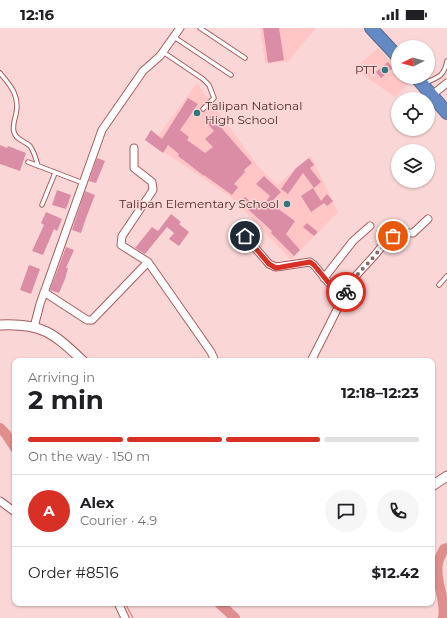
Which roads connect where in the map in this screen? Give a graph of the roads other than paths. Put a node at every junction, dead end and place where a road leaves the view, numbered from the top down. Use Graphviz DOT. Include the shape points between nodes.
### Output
graph roads {
  1 [pos="180,28"];
  2 [pos="200,28"];
  3 [pos="371,28"];
  4 [pos="173,36"];
  5 [pos="391,50"];
  6 [pos="163,52"];
  7 [pos="245,58"];
  8 [pos="447,61"];
  9 [pos="0,73"];
  10 [pos="231,75"];
  11 [pos="435,77"];
  12 [pos="447,83"];
  13 [pos="422,84"];
  14 [pos="429,92"];
  15 [pos="435,93"];
  16 [pos="435,99"];
  17 [pos="203,109"];
  18 [pos="447,113"];
  19 [pos="134,148"];
  20 [pos="28,162"];
  21 [pos="38,166"];
  22 [pos="55,173"];
  23 [pos="83,183"];
  24 [pos="42,205"];
  25 [pos="428,219"];
  26 [pos="370,226"];
  27 [pos="245,236"];
  28 [pos="148,262"];
  29 [pos="447,276"];
  30 [pos="324,278"];
  31 [pos="439,285"];
  32 [pos="44,292"];
  33 [pos="345,296"];
  34 [pos="0,325"];
  35 [pos="34,327"];
  36 [pos="80,358"];
  37 [pos="214,358"];
  38 [pos="313,358"];
  39 [pos="447,476"];
  40 [pos="435,484"];
  41 [pos="0,501"];
  42 [pos="12,510"];
  43 [pos="119,606"];
  44 [pos="125,618"];
  1 -- 4 [label="street"];
  2 -- 7 [label="lane"];
  3 -- 5 [label="highway"];
  4 -- 6 [label="street"];
  4 -- 10 [label="lane"];
  6 -- 17 [label="lane" via="210,85 214,98"];
  6 -- 23 [label="street" via="142,71 102,130"];
  8 -- 11 [label="lane" via="442,75"];
  9 -- 21 [label="lane" via="14,89 18,106 14,125 16,138 33,150"];
  12 -- 15 [label="street"];
  13 -- 14 [label="highway"];
  16 -- 18 [label="highway"];
  19 -- 28 [label="street" via="134,168 152,182 153,190 122,236 121,245"];
  20 -- 21 [label="lane"];
  21 -- 22 [label="lane"];
  22 -- 23 [label="lane"];
  22 -- 24 [label="lane"];
  23 -- 32 [label="street"];
  25 -- 33 [label="street" via="413,232 400,233 386,241 352,280"];
  26 -- 30 [label="street" via="353,241"];
  27 -- 30 [label="street" via="269,264 276,268 310,262"];
  28 -- 32 [label="street" via="92,320 87,320"];
  28 -- 37 [label="street"];
  29 -- 31 [label="lane"];
  30 -- 33 [label="street"];
  32 -- 35 [label="street"];
  33 -- 38 [label="street"];
  34 -- 35 [label="street"];
  35 -- 36 [label="street" via="53,335"];
  39 -- 40 [label="street"];
  41 -- 42 [label="street"];
  43 -- 44 [label="street"];
}
